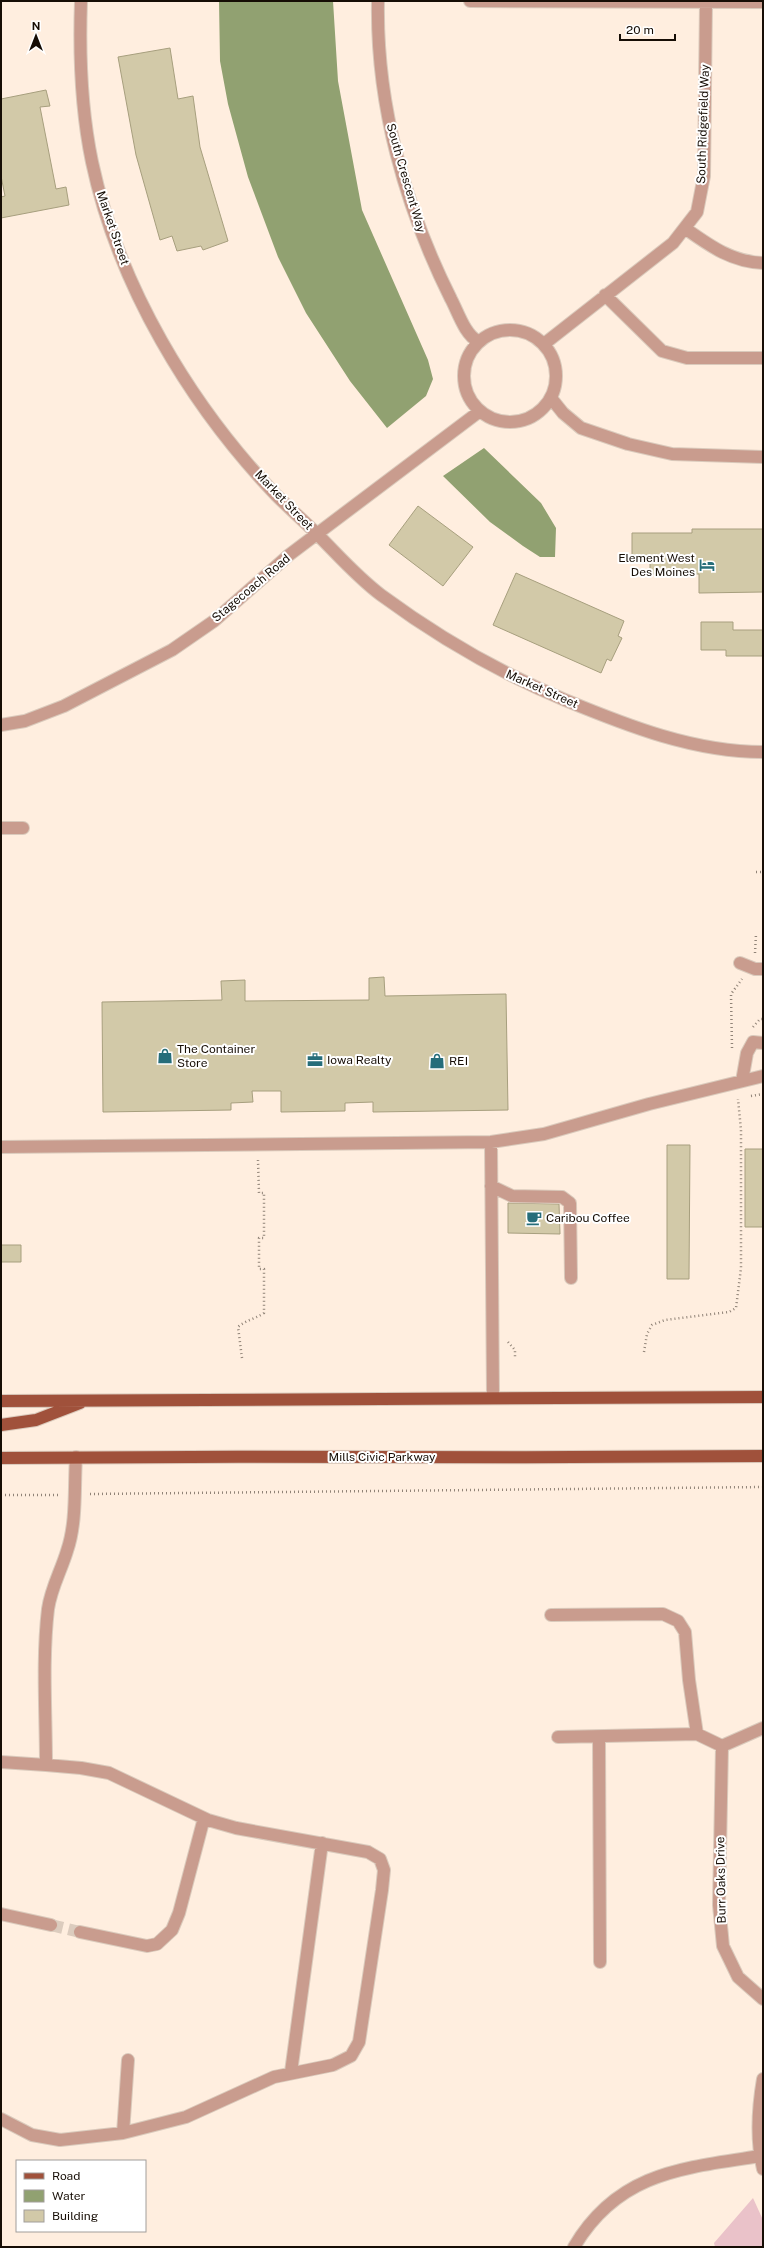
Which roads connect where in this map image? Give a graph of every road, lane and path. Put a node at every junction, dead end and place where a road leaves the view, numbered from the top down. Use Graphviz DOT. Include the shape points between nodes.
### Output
graph roads {
  1 [pos="81,1"];
  2 [pos="378,1"];
  3 [pos="470,1"];
  4 [pos="706,2"];
  5 [pos="763,2"];
  6 [pos="686,229"];
  7 [pos="763,263"];
  8 [pos="605,295"];
  9 [pos="478,341"];
  10 [pos="544,344"];
  11 [pos="763,358"];
  12 [pos="550,398"];
  13 [pos="480,411"];
  14 [pos="763,457"];
  15 [pos="318,535"];
  16 [pos="1,725"];
  17 [pos="763,752"];
  18 [pos="1,828"];
  19 [pos="23,828"];
  20 [pos="756,872"];
  21 [pos="763,872"];
  22 [pos="756,934"];
  23 [pos="745,965"];
  24 [pos="763,968"];
  25 [pos="763,1042"];
  26 [pos="732,1053"];
  27 [pos="763,1076"];
  28 [pos="742,1081"];
  29 [pos="763,1094"];
  30 [pos="491,1142"];
  31 [pos="258,1144"];
  32 [pos="1,1147"];
  33 [pos="491,1186"];
  34 [pos="571,1278"];
  35 [pos="644,1352"];
  36 [pos="242,1358"];
  37 [pos="763,1397"];
  38 [pos="493,1398"];
  39 [pos="87,1400"];
  40 [pos="1,1401"];
  41 [pos="1,1424"];
  42 [pos="763,1456"];
  43 [pos="76,1457"];
  44 [pos="1,1458"];
  45 [pos="763,1487"];
  46 [pos="1,1495"];
  47 [pos="74,1495"];
  48 [pos="551,1615"];
  49 [pos="763,1728"];
  50 [pos="697,1734"];
  51 [pos="599,1737"];
  52 [pos="558,1738"];
  53 [pos="722,1746"];
  54 [pos="1,1762"];
  55 [pos="46,1765"];
  56 [pos="204,1818"];
  57 [pos="322,1843"];
  58 [pos="1,1914"];
  59 [pos="51,1925"];
  60 [pos="80,1932"];
  61 [pos="600,1962"];
  62 [pos="763,1999"];
  63 [pos="128,2060"];
  64 [pos="291,2072"];
  65 [pos="763,2079"];
  66 [pos="1,2119"];
  67 [pos="123,2133"];
  68 [pos="761,2156"];
  69 [pos="763,2169"];
  70 [pos="574,2247"];
  1 -- 15 [label="street, Market Street" via="82,100 92,162 107,217 144,308 190,388 213,419 275,494"];
  2 -- 9 [label="street, South Crescent Way" via="377,40 382,87 399,161 426,245 462,320 472,338"];
  3 -- 4 [label="street"];
  4 -- 5 [label="street"];
  4 -- 6 [label="street, South Ridgefield Way" via="704,176 697,212"];
  6 -- 7 [label="street" via="715,249 739,260"];
  6 -- 8 [label="street, South Ridgefield Way" via="673,243"];
  8 -- 10 [label="street, South Ridgefield Way"];
  8 -- 11 [label="street" via="662,351 687,358"];
  9 -- 10 [label="street" via="498,331 515,330 531,334"];
  9 -- 13 [label="street" via="468,355 463,371 465,387 471,402"];
  10 -- 12 [label="street" via="556,368 556,383"];
  12 -- 13 [label="street" via="541,410 525,420 509,422 494,419"];
  12 -- 14 [label="street" via="581,428 628,444 672,454"];
  13 -- 15 [label="street, Stagecoach Road"];
  15 -- 16 [label="street, Stagecoach Road" via="288,555 214,621 172,650 64,706 25,721"];
  15 -- 17 [label="street, Market Street" via="341,561 379,594 485,662 543,691 653,734 734,752"];
  18 -- 19 [label="street"];
  20 -- 21 [label="path"];
  22 -- 23 [label="path" via="754,959"];
  23 -- 24 [label="street"];
  23 -- 26 [label="path" via="731,994"];
  25 -- 28 [label="street" via="753,1042 747,1053"];
  27 -- 28 [label="street"];
  28 -- 30 [label="street" via="544,1134"];
  29 -- 35 [label="path" via="737,1099 741,1130 741,1268 736,1308 729,1312 665,1320 652,1325 647,1334"];
  30 -- 31 [label="street"];
  30 -- 33 [label="street"];
  31 -- 32 [label="street"];
  31 -- 36 [label="path" via="259,1193 264,1193 264,1238 259,1238 260,1269 264,1269 264,1312 246,1320 238,1327"];
  33 -- 34 [label="street" via="512,1196 562,1197 570,1203"];
  33 -- 38 [label="street"];
  37 -- 38 [label="main road"];
  38 -- 39 [label="main road"];
  39 -- 40 [label="main road"];
  39 -- 41 [label="main road" via="36,1420"];
  42 -- 43 [label="main road, Mills Civic Parkway" via="567,1459 433,1456"];
  43 -- 44 [label="main road, Mills Civic Parkway"];
  43 -- 47 [label="street"];
  45 -- 47 [label="path"];
  46 -- 47 [label="path"];
  47 -- 55 [label="street" via="68,1551 48,1608"];
  48 -- 50 [label="street" via="663,1614 678,1621 685,1632"];
  49 -- 53 [label="street"];
  50 -- 51 [label="street"];
  50 -- 53 [label="street"];
  51 -- 52 [label="street"];
  51 -- 61 [label="street"];
  53 -- 62 [label="street, Burr Oaks Drive" via="719,1905 723,1946 738,1977"];
  54 -- 55 [label="street"];
  55 -- 56 [label="street" via="109,1773"];
  56 -- 57 [label="street" via="236,1828"];
  56 -- 60 [label="street" via="179,1913 172,1930 158,1944 147,1946"];
  57 -- 64 [label="street"];
  57 -- 64 [label="street" via="368,1852 380,1859 384,1870 382,1890 359,2042 351,2056 333,2065"];
  58 -- 59 [label="street"];
  63 -- 67 [label="street"];
  64 -- 67 [label="street" via="274,2077 186,2117"];
  65 -- 68 [label="street" via="758,2127"];
  66 -- 67 [label="street" via="32,2135 60,2140"];
  68 -- 69 [label="street"];
  68 -- 70 [label="street" via="669,2172 642,2182 619,2196 598,2214"];
}
